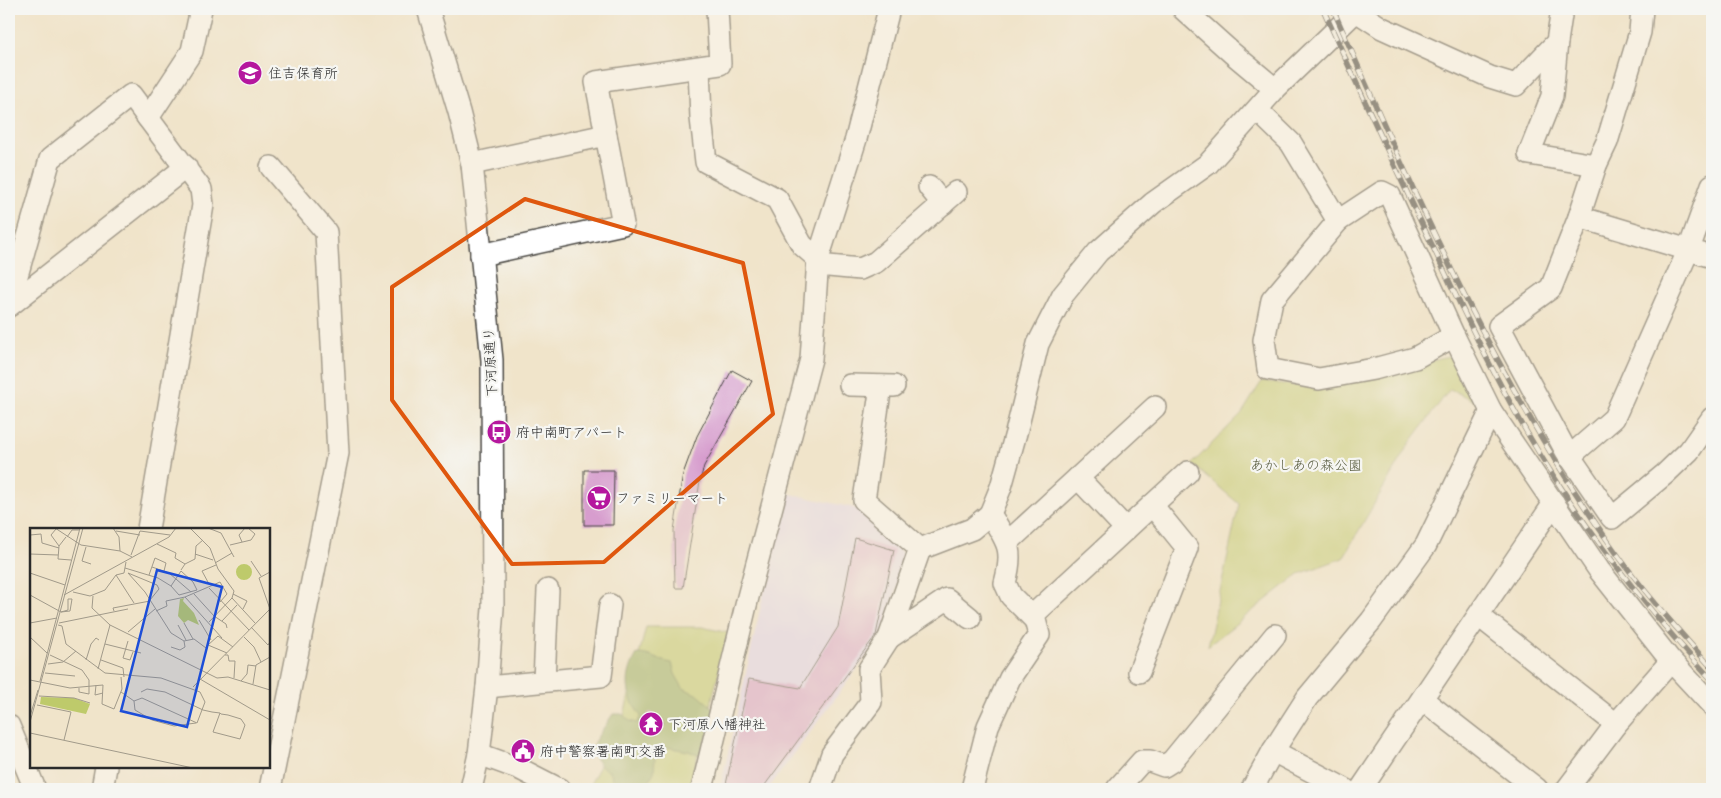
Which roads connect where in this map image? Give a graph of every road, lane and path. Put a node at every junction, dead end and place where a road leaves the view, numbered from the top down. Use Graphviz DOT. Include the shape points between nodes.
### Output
graph roads {
  1 [pos="201,9"];
  2 [pos="428,9"];
  3 [pos="717,9"];
  4 [pos="889,9"];
  5 [pos="1183,9"];
  6 [pos="1562,9"];
  7 [pos="1642,9"];
  8 [pos="1354,10"];
  9 [pos="1557,42"];
  10 [pos="699,68"];
  11 [pos="1275,89"];
  12 [pos="1257,110"];
  13 [pos="148,118"];
  14 [pos="606,135"];
  15 [pos="472,164"];
  16 [pos="1596,165"];
  17 [pos="186,166"];
  18 [pos="272,166"];
  19 [pos="1712,185"];
  20 [pos="929,187"];
  21 [pos="1579,217"];
  22 [pos="1338,221"];
  23 [pos="1689,249"];
  24 [pos="16,253"];
  25 [pos="480,256"];
  26 [pos="1712,257"];
  27 [pos="818,262"];
  28 [pos="9,305"];
  29 [pos="1454,336"];
  30 [pos="850,386"];
  31 [pos="1155,407"];
  32 [pos="1491,411"];
  33 [pos="1712,418"];
  34 [pos="1570,457"];
  35 [pos="1188,472"];
  36 [pos="1078,478"];
  37 [pos="1554,502"];
  38 [pos="1152,505"];
  39 [pos="990,514"];
  40 [pos="148,528"];
  41 [pos="1126,529"];
  42 [pos="1008,542"];
  43 [pos="920,548"];
  44 [pos="548,590"];
  45 [pos="610,605"];
  46 [pos="1032,616"];
  47 [pos="1479,616"];
  48 [pos="970,618"];
  49 [pos="1275,635"];
  50 [pos="889,638"];
  51 [pos="1671,661"];
  52 [pos="1139,672"];
  53 [pos="544,681"];
  54 [pos="487,687"];
  55 [pos="1422,699"];
  56 [pos="1712,705"];
  57 [pos="1616,724"];
  58 [pos="9,726"];
  59 [pos="1273,751"];
  60 [pos="479,754"];
  61 [pos="106,768"];
  62 [pos="35,789"];
  63 [pos="102,789"];
  64 [pos="270,789"];
  65 [pos="471,789"];
  66 [pos="559,789"];
  67 [pos="702,789"];
  68 [pos="820,789"];
  69 [pos="972,789"];
  70 [pos="1117,789"];
  71 [pos="1252,789"];
  72 [pos="1345,789"];
  73 [pos="1361,789"];
  74 [pos="1537,789"];
  75 [pos="1567,789"];
  1 -- 13 [label="street" via="192,51"];
  2 -- 15 [label="street, 下河原通り"];
  3 -- 10 [label="street" via="720,64"];
  4 -- 27 [label="street" via="856,140"];
  5 -- 11 [label="street"];
  6 -- 9 [label="street"];
  7 -- 16 [label="street" via="1640,32 1607,142"];
  8 -- 9 [label="street" via="1382,28 1516,86"];
  8 -- 11 [label="street"];
  9 -- 16 [label="street" via="1552,96 1529,154"];
  10 -- 14 [label="street" via="596,82"];
  10 -- 27 [label="street" via="706,162 776,199 802,245"];
  11 -- 12 [label="street"];
  12 -- 22 [label="street" via="1291,143"];
  12 -- 39 [label="street" via="1208,164 1153,203 1098,252 1063,295 1038,344 1001,487"];
  13 -- 17 [label="street"];
  13 -- 24 [label="street" via="131,95 50,159"];
  14 -- 15 [label="street"];
  14 -- 25 [label="street" via="623,224"];
  15 -- 25 [label="street, 下河原通り"];
  16 -- 21 [label="street"];
  17 -- 28 [label="street"];
  17 -- 40 [label="street" via="202,189 203,205"];
  18 -- 64 [label="street" via="326,232 338,453"];
  19 -- 23 [label="street"];
  20 -- 27 [label="street" via="950,198 876,262 860,269"];
  21 -- 23 [label="street"];
  21 -- 34 [label="street" via="1551,288 1499,326"];
  22 -- 29 [label="street" via="1382,192 1390,196"];
  22 -- 29 [label="street" via="1272,300 1264,340 1268,370 1319,379 1374,369 1415,358"];
  23 -- 26 [label="street"];
  23 -- 34 [label="street" via="1614,418"];
  24 -- 28 [label="street"];
  25 -- 54 [label="street, 下河原通り" via="492,360 493,608"];
  27 -- 67 [label="street" via="810,359"];
  29 -- 32 [label="street"];
  30 -- 43 [label="street" via="888,386 864,500"];
  31 -- 36 [label="street"];
  32 -- 37 [label="street"];
  32 -- 59 [label="street" via="1426,544 1371,620 1307,698"];
  33 -- 34 [label="street" via="1689,451 1612,518"];
  35 -- 38 [label="street"];
  36 -- 41 [label="street"];
  36 -- 42 [label="street"];
  37 -- 47 [label="street"];
  37 -- 51 [label="street" via="1599,570"];
  38 -- 41 [label="street"];
  38 -- 52 [label="street" via="1187,548"];
  39 -- 42 [label="street"];
  39 -- 43 [label="street" via="972,528"];
  41 -- 46 [label="street"];
  42 -- 46 [label="street" via="1010,565 1004,583 1011,596"];
  43 -- 50 [label="street"];
  44 -- 53 [label="street"];
  45 -- 53 [label="street" via="601,676"];
  46 -- 69 [label="street" via="1039,635 1010,678 988,726"];
  47 -- 55 [label="street"];
  47 -- 57 [label="street"];
  48 -- 50 [label="street" via="947,599"];
  49 -- 70 [label="street" via="1172,761 1164,766 1142,761"];
  50 -- 68 [label="street" via="869,669 871,702 832,754"];
  51 -- 56 [label="street"];
  51 -- 57 [label="street"];
  53 -- 54 [label="street"];
  54 -- 60 [label="street, 下河原通り"];
  55 -- 73 [label="street"];
  55 -- 74 [label="street"];
  57 -- 75 [label="street"];
  58 -- 62 [label="street"];
  59 -- 71 [label="street"];
  59 -- 72 [label="street"];
  60 -- 65 [label="street, 下河原通り"];
  60 -- 66 [label="street" via="520,769"];
  61 -- 63 [label="street"];
}
